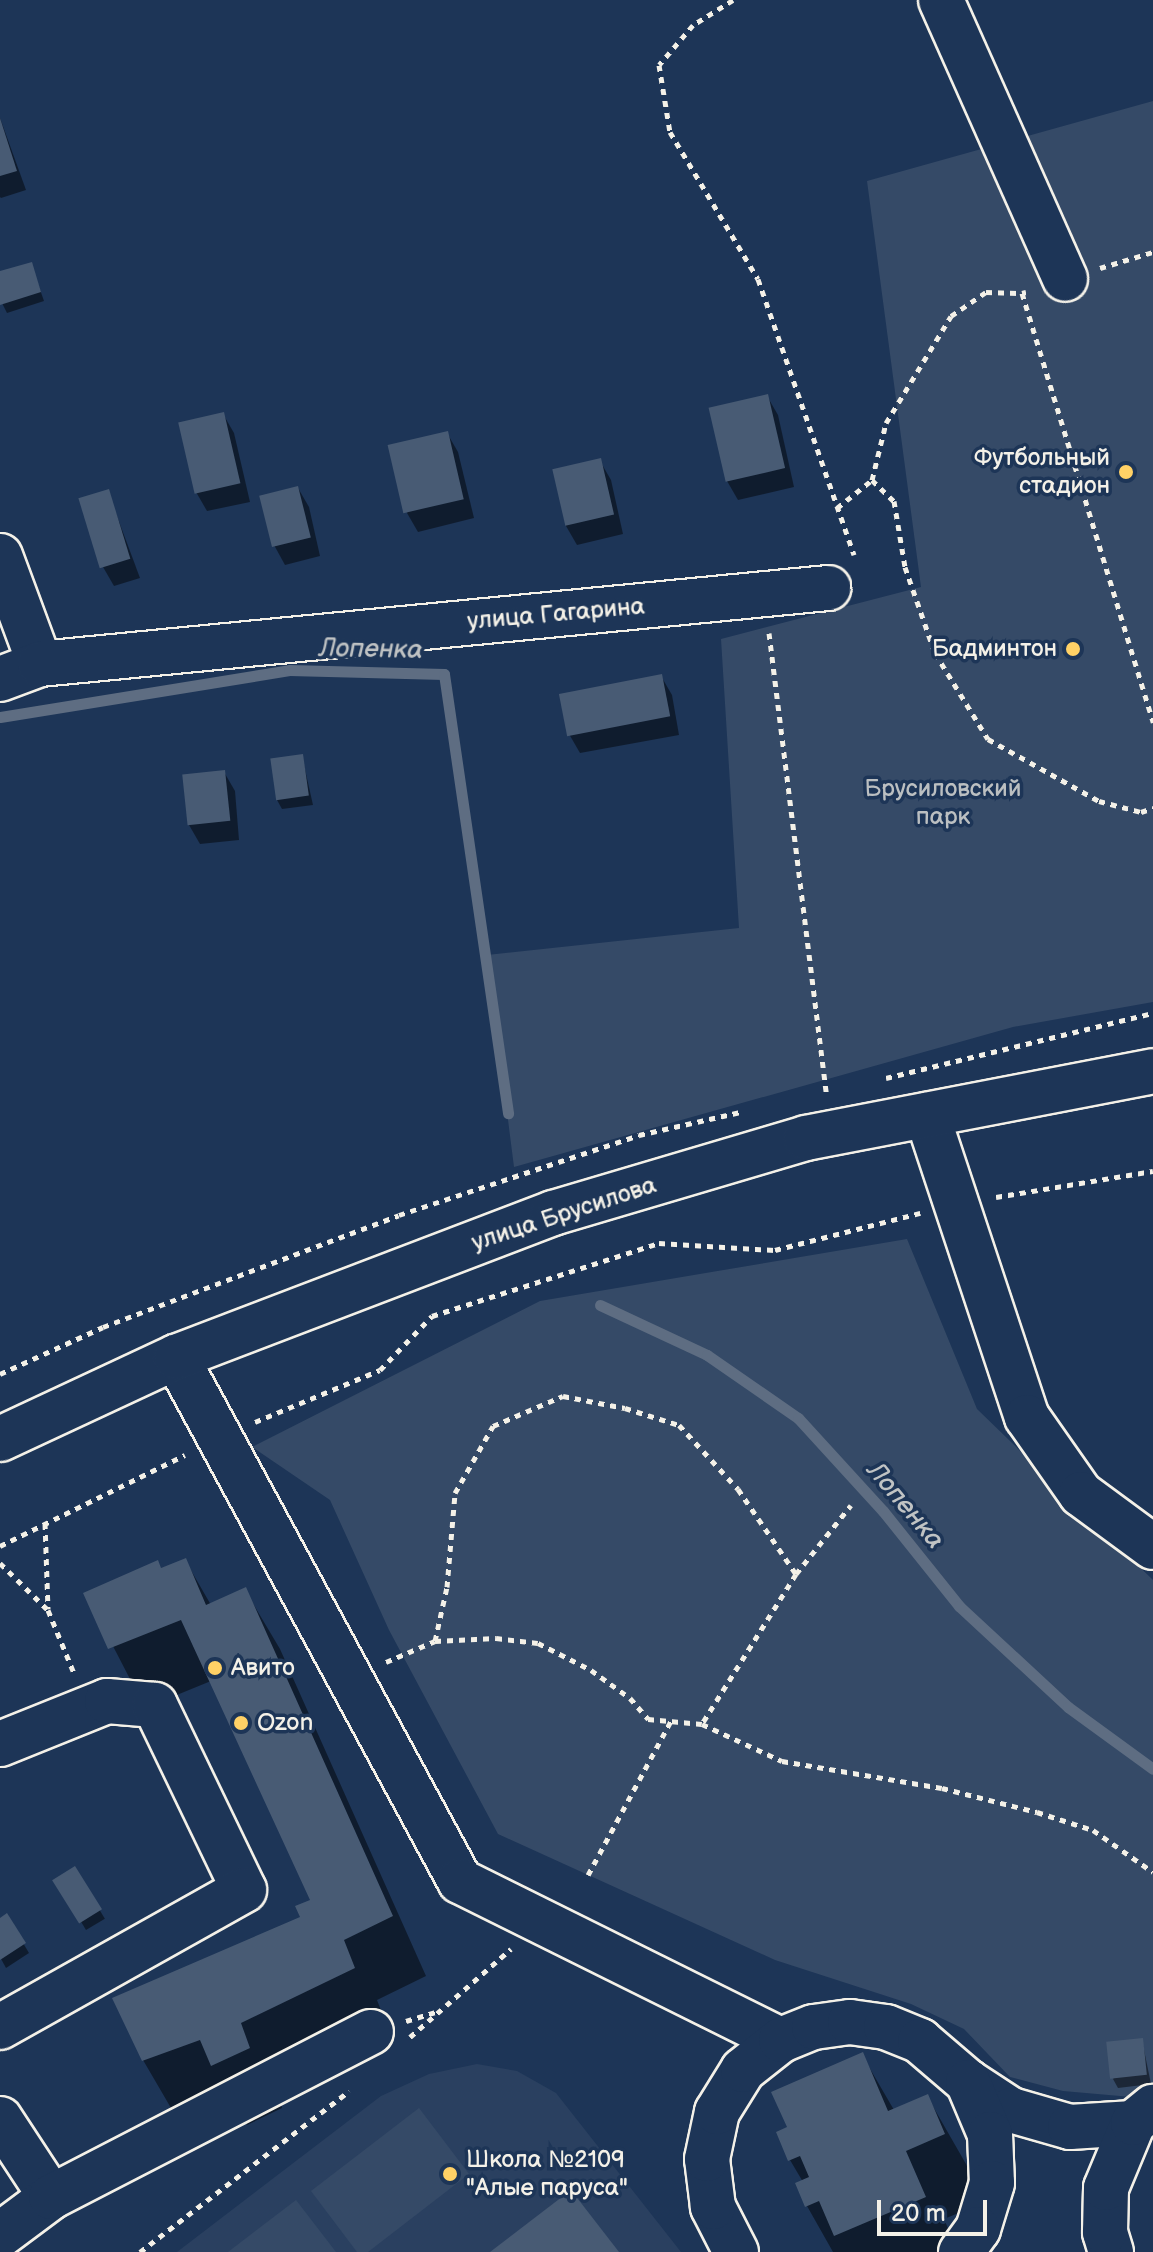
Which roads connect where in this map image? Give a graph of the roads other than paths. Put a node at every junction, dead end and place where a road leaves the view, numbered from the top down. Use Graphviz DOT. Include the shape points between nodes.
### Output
graph roads {
  1 [pos="941,0"];
  2 [pos="1065,279"];
  3 [pos="0,556"];
  4 [pos="828,588"];
  5 [pos="40,664"];
  6 [pos="0,679"];
  7 [pos="1153,1071"];
  8 [pos="927,1115"];
  9 [pos="176,1357"];
  10 [pos="0,1439"];
  11 [pos="1153,1547"];
  12 [pos="0,1744"];
  13 [pos="0,2027"];
  14 [pos="371,2032"];
  15 [pos="781,2040"];
  16 [pos="968,2082"];
  17 [pos="1143,2115"];
  18 [pos="0,2119"];
  19 [pos="51,2197"];
  20 [pos="0,2235"];
  21 [pos="736,2252"];
  22 [pos="961,2252"];
  23 [pos="1111,2252"];
  1 -- 2 [label="street"];
  3 -- 5 [label="street"];
  4 -- 5 [label="street, улица Гагарина"];
  5 -- 6 [label="street, улица Гагарина"];
  7 -- 8 [label="street, улица Брусилова"];
  8 -- 9 [label="street, улица Брусилова" via="806,1138 553,1213"];
  8 -- 11 [label="street" via="1027,1417 1081,1494"];
  9 -- 10 [label="street, улица Брусилова"];
  9 -- 15 [label="street" via="460,1881"];
  12 -- 13 [label="street" via="107,1701 155,1705 244,1890"];
  14 -- 19 [label="street"];
  15 -- 16 [label="street" via="814,2027 850,2022 886,2027 920,2041"];
  15 -- 21 [label="street" via="743,2070 717,2112 707,2159 713,2207"];
  16 -- 17 [label="street" via="1011,2110 1070,2127"];
  16 -- 22 [label="street" via="990,2134 992,2183 978,2229"];
  17 -- 23 [label="street" via="1106,2188 1105,2232"];
  18 -- 19 [label="street"];
  19 -- 20 [label="street"];
}
